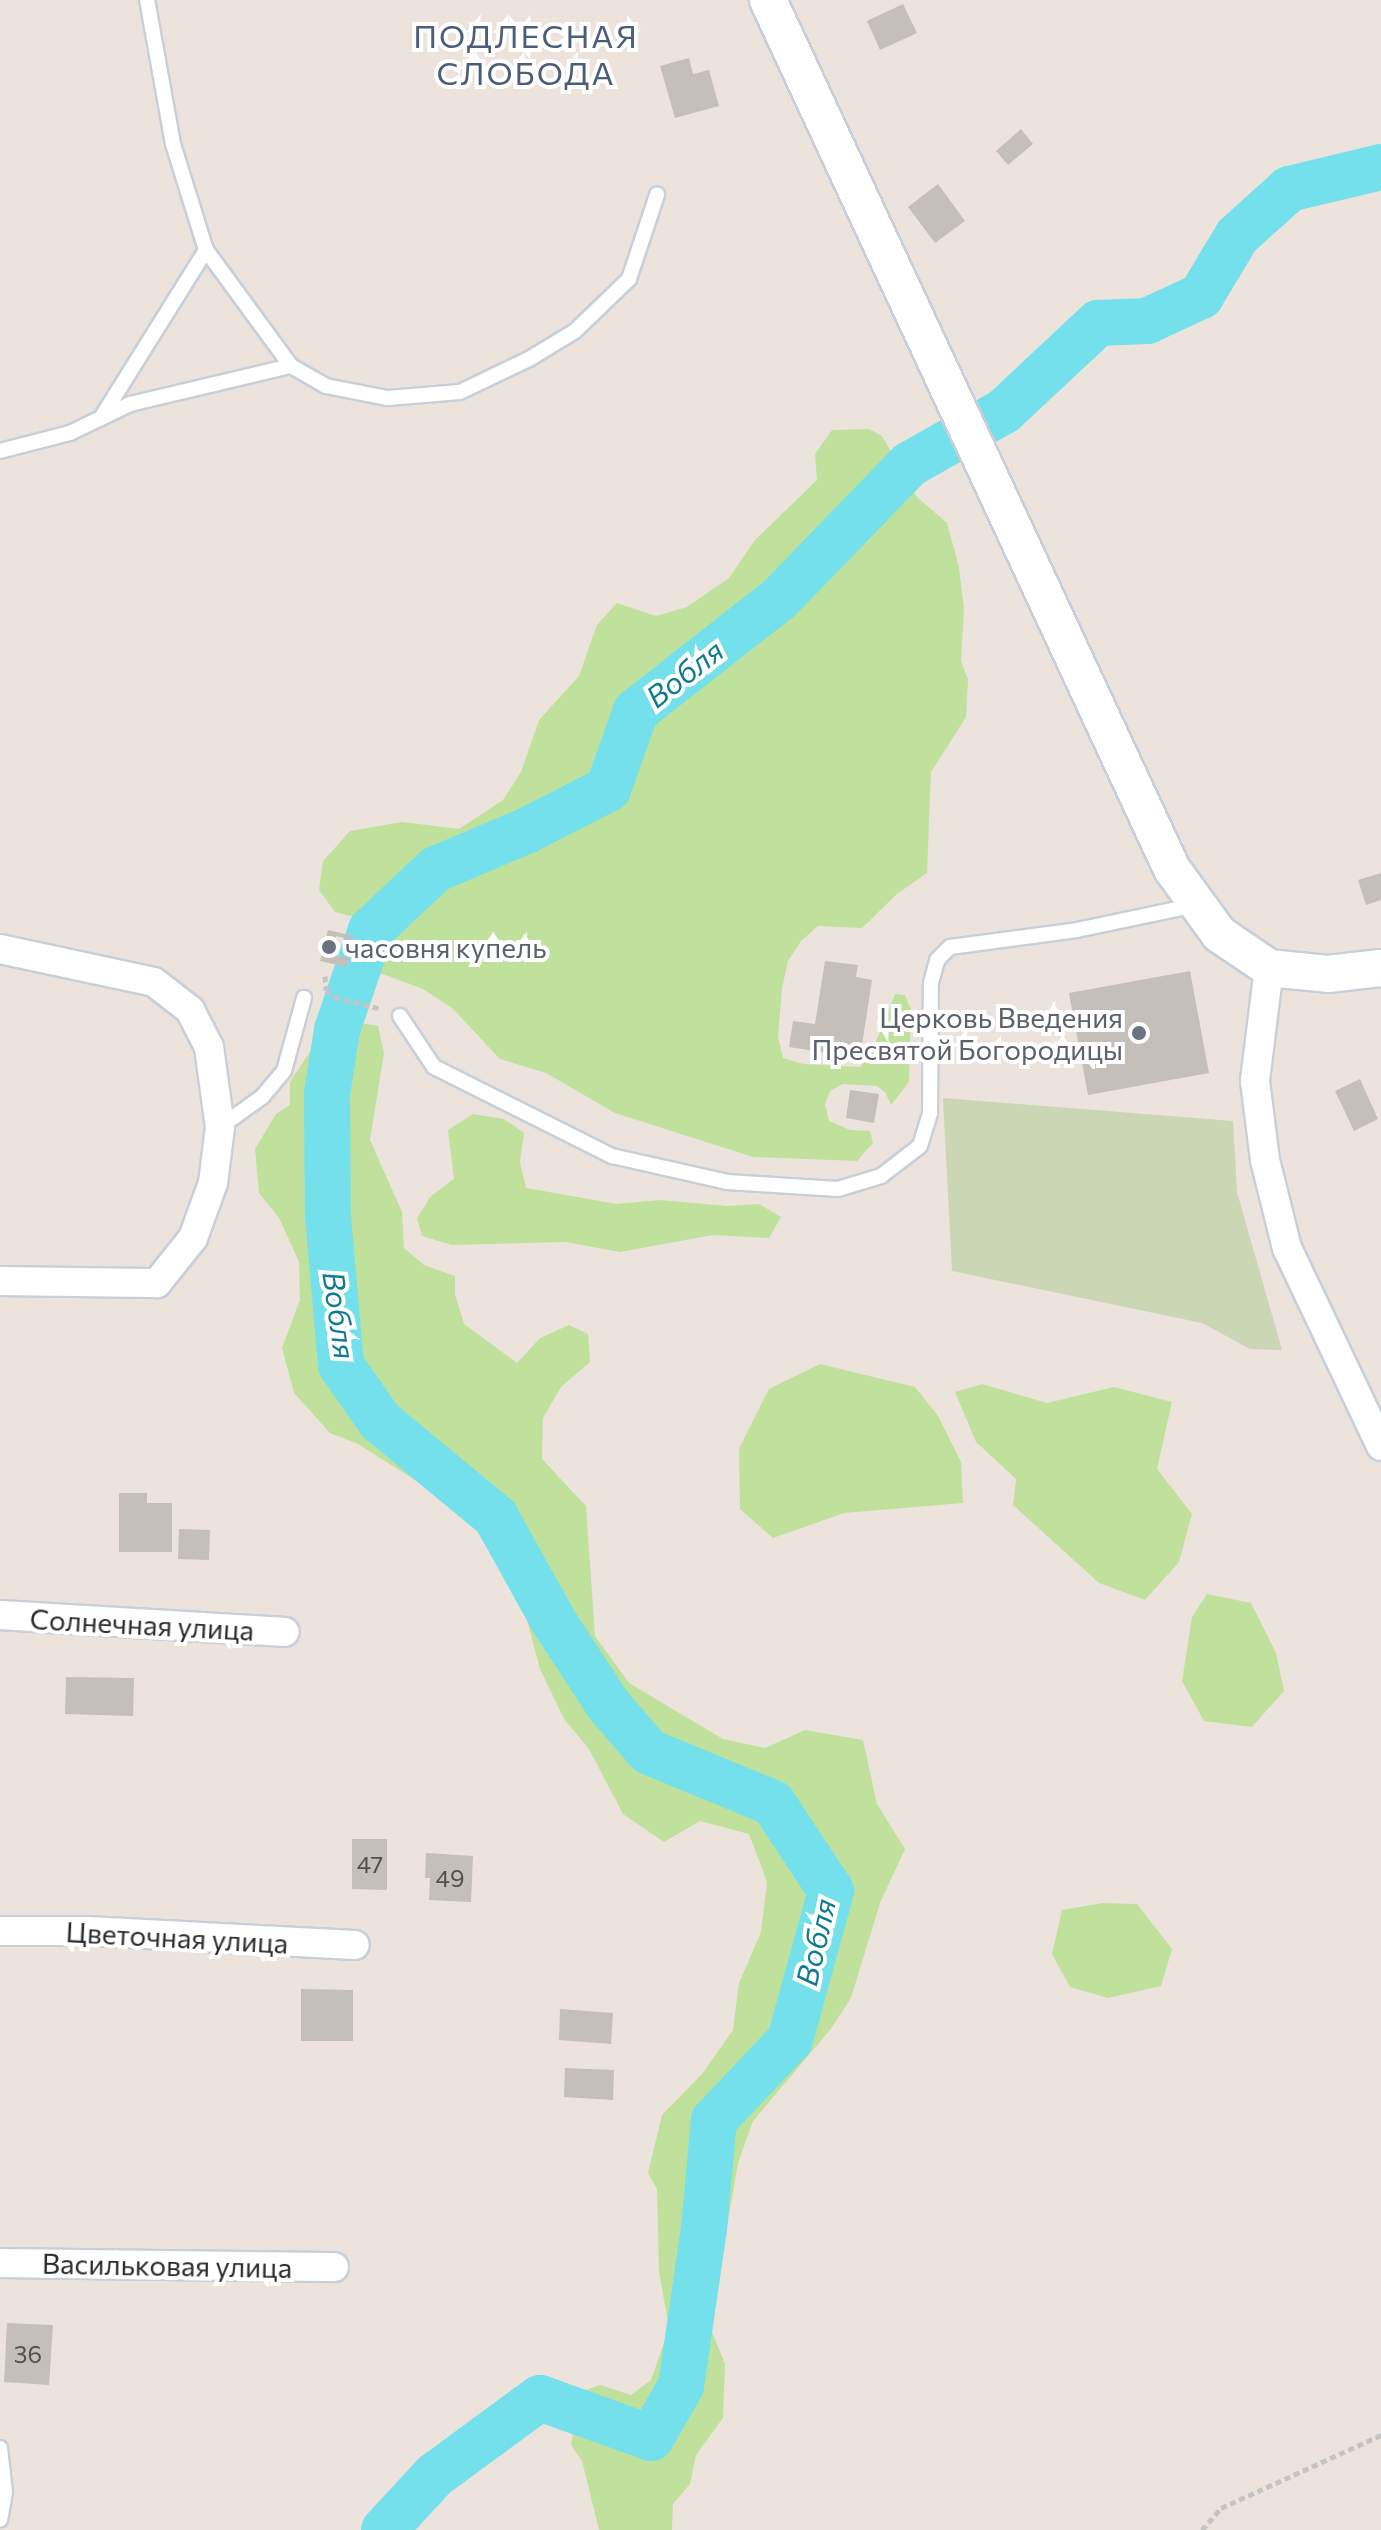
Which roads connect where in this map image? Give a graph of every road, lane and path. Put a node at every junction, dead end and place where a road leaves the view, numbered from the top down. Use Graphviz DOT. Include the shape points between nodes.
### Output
graph roads {
  1 [pos="147,0"];
  2 [pos="768,0"];
  3 [pos="657,195"];
  4 [pos="206,250"];
  5 [pos="291,366"];
  6 [pos="100,418"];
  7 [pos="0,451"];
  8 [pos="1198,904"];
  9 [pos="0,949"];
  10 [pos="1269,968"];
  11 [pos="1381,968"];
  12 [pos="325,976"];
  13 [pos="304,998"];
  14 [pos="375,1006"];
  15 [pos="400,1016"];
  16 [pos="220,1127"];
  17 [pos="0,1281"];
  18 [pos="1381,1446"];
  19 [pos="0,1615"];
  20 [pos="284,1632"];
  21 [pos="0,1931"];
  22 [pos="355,1945"];
  23 [pos="0,2263"];
  24 [pos="334,2267"];
  25 [pos="1381,2435"];
  26 [pos="0,2448"];
  27 [pos="0,2520"];
  28 [pos="1202,2530"];
  1 -- 4 [label="lane" via="173,144"];
  2 -- 8 [label="street" via="1141,808 1172,869"];
  3 -- 5 [label="lane" via="629,279 575,331 460,392 388,398 326,386"];
  4 -- 5 [label="lane"];
  4 -- 6 [label="lane"];
  5 -- 6 [label="lane" via="130,404"];
  6 -- 7 [label="lane" via="70,433"];
  8 -- 10 [label="street" via="1219,934"];
  8 -- 15 [label="lane" via="1077,930 950,947 937,960 931,983 930,1113 920,1146 881,1176 838,1189 727,1182 612,1156 434,1067"];
  9 -- 16 [label="street" via="154,982 190,1010 209,1047"];
  10 -- 11 [label="street" via="1328,974"];
  10 -- 18 [label="street" via="1255,1081 1265,1160 1287,1248"];
  12 -- 14 [label="path" via="326,990 334,997"];
  13 -- 16 [label="lane" via="284,1071 262,1097"];
  16 -- 17 [label="street" via="213,1183 193,1238 157,1283"];
  19 -- 20 [label="street, Солнечная улица"];
  21 -- 22 [label="street, Цветочная улица"];
  23 -- 24 [label="street, Васильковая улица"];
  25 -- 28 [label="path" via="1221,2508"];
  26 -- 27 [label="lane" via="5,2492"];
}
